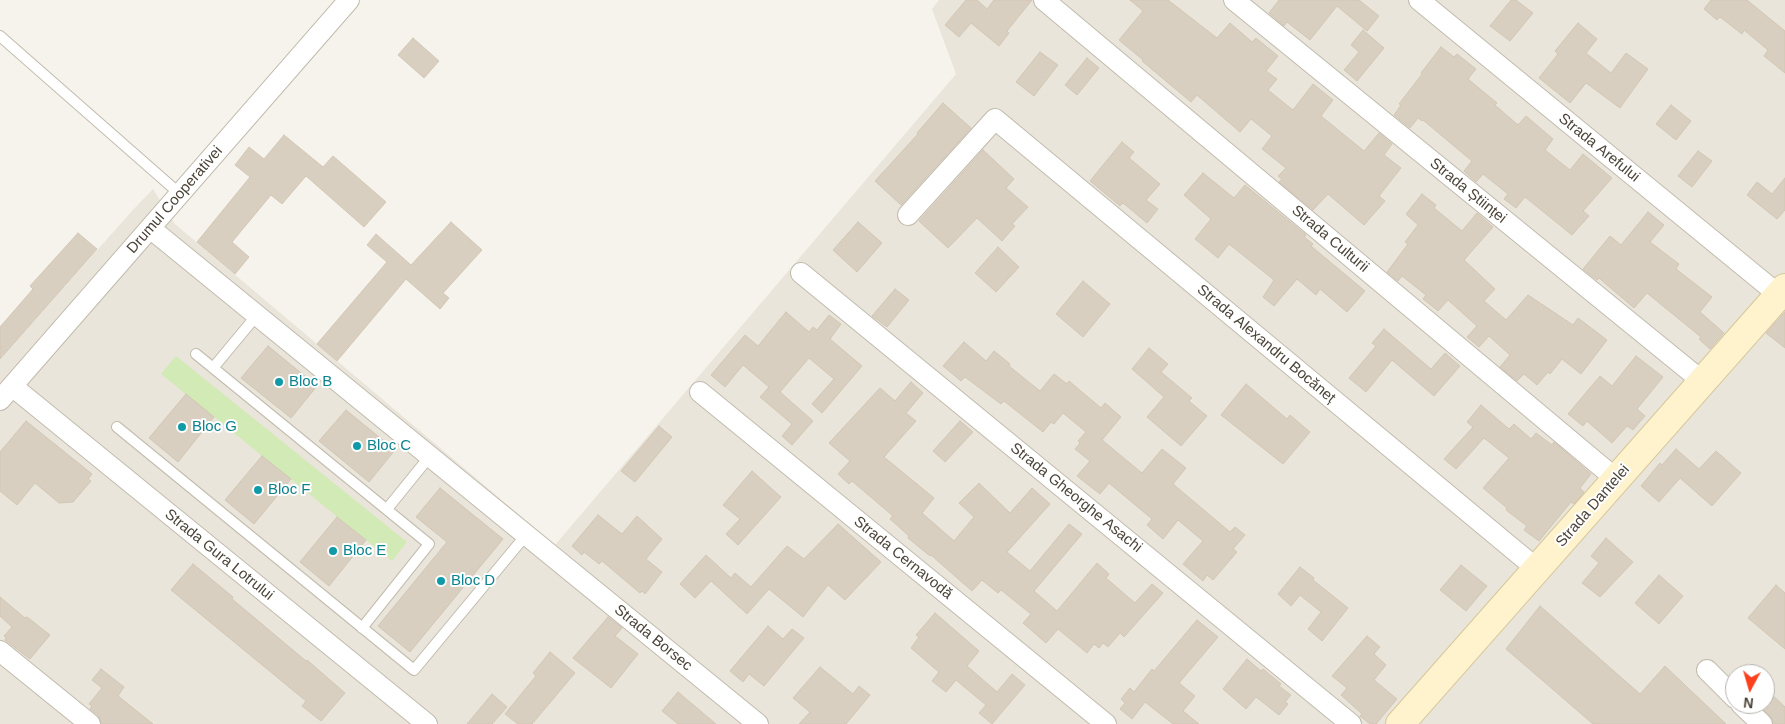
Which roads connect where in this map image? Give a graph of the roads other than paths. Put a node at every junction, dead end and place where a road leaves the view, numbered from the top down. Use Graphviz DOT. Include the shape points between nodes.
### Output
graph roads {
  1 [pos="349,0"];
  2 [pos="1044,0"];
  3 [pos="1234,0"];
  4 [pos="1419,0"];
  5 [pos="0,36"];
  6 [pos="180,194"];
  7 [pos="908,215"];
  8 [pos="150,228"];
  9 [pos="801,272"];
  10 [pos="1782,292"];
  11 [pos="257,315"];
  12 [pos="196,354"];
  13 [pos="213,368"];
  14 [pos="1702,381"];
  15 [pos="700,392"];
  16 [pos="6,393"];
  17 [pos="117,427"];
  18 [pos="430,456"];
  19 [pos="1616,479"];
  20 [pos="387,509"];
  21 [pos="526,535"];
  22 [pos="1537,569"];
  23 [pos="362,628"];
  24 [pos="0,651"];
  25 [pos="1707,670"];
  26 [pos="1725,688"];
  27 [pos="1752,714"];
  28 [pos="90,724"];
  29 [pos="427,724"];
  30 [pos="758,724"];
  31 [pos="1106,724"];
  32 [pos="1351,724"];
  33 [pos="1400,724"];
  34 [pos="1762,724"];
  1 -- 6 [label="street, Drumul Cooperativei"];
  2 -- 19 [label="street, Strada Culturii"];
  3 -- 14 [label="street, Strada Științei"];
  4 -- 10 [label="street, Strada Arefului"];
  5 -- 6 [label="lane"];
  6 -- 8 [label="street, Drumul Cooperativei"];
  7 -- 22 [label="street, Strada Alexandru Bocăneț" via="995,118"];
  8 -- 11 [label="street, Strada Borsec"];
  8 -- 16 [label="street, Drumul Cooperativei"];
  9 -- 32 [label="street, Strada Gheorghe Asachi"];
  10 -- 14 [label="street, Strada Dantelei"];
  11 -- 13 [label="lane"];
  11 -- 18 [label="street, Strada Borsec"];
  12 -- 13 [label="lane"];
  13 -- 20 [label="lane"];
  14 -- 19 [label="street, Strada Dantelei"];
  15 -- 31 [label="street, Strada Cernavodă"];
  16 -- 29 [label="street, Strada Gura Lotrului"];
  17 -- 23 [label="lane"];
  18 -- 20 [label="lane"];
  18 -- 21 [label="street, Strada Borsec"];
  19 -- 22 [label="street, Strada Dantelei"];
  20 -- 23 [label="lane" via="429,544"];
  21 -- 23 [label="lane" via="414,670"];
  21 -- 30 [label="street, Strada Borsec"];
  22 -- 33 [label="street, Strada Dantelei"];
  24 -- 28 [label="street"];
  25 -- 26 [label="street"];
  27 -- 34 [label="street"];
}
